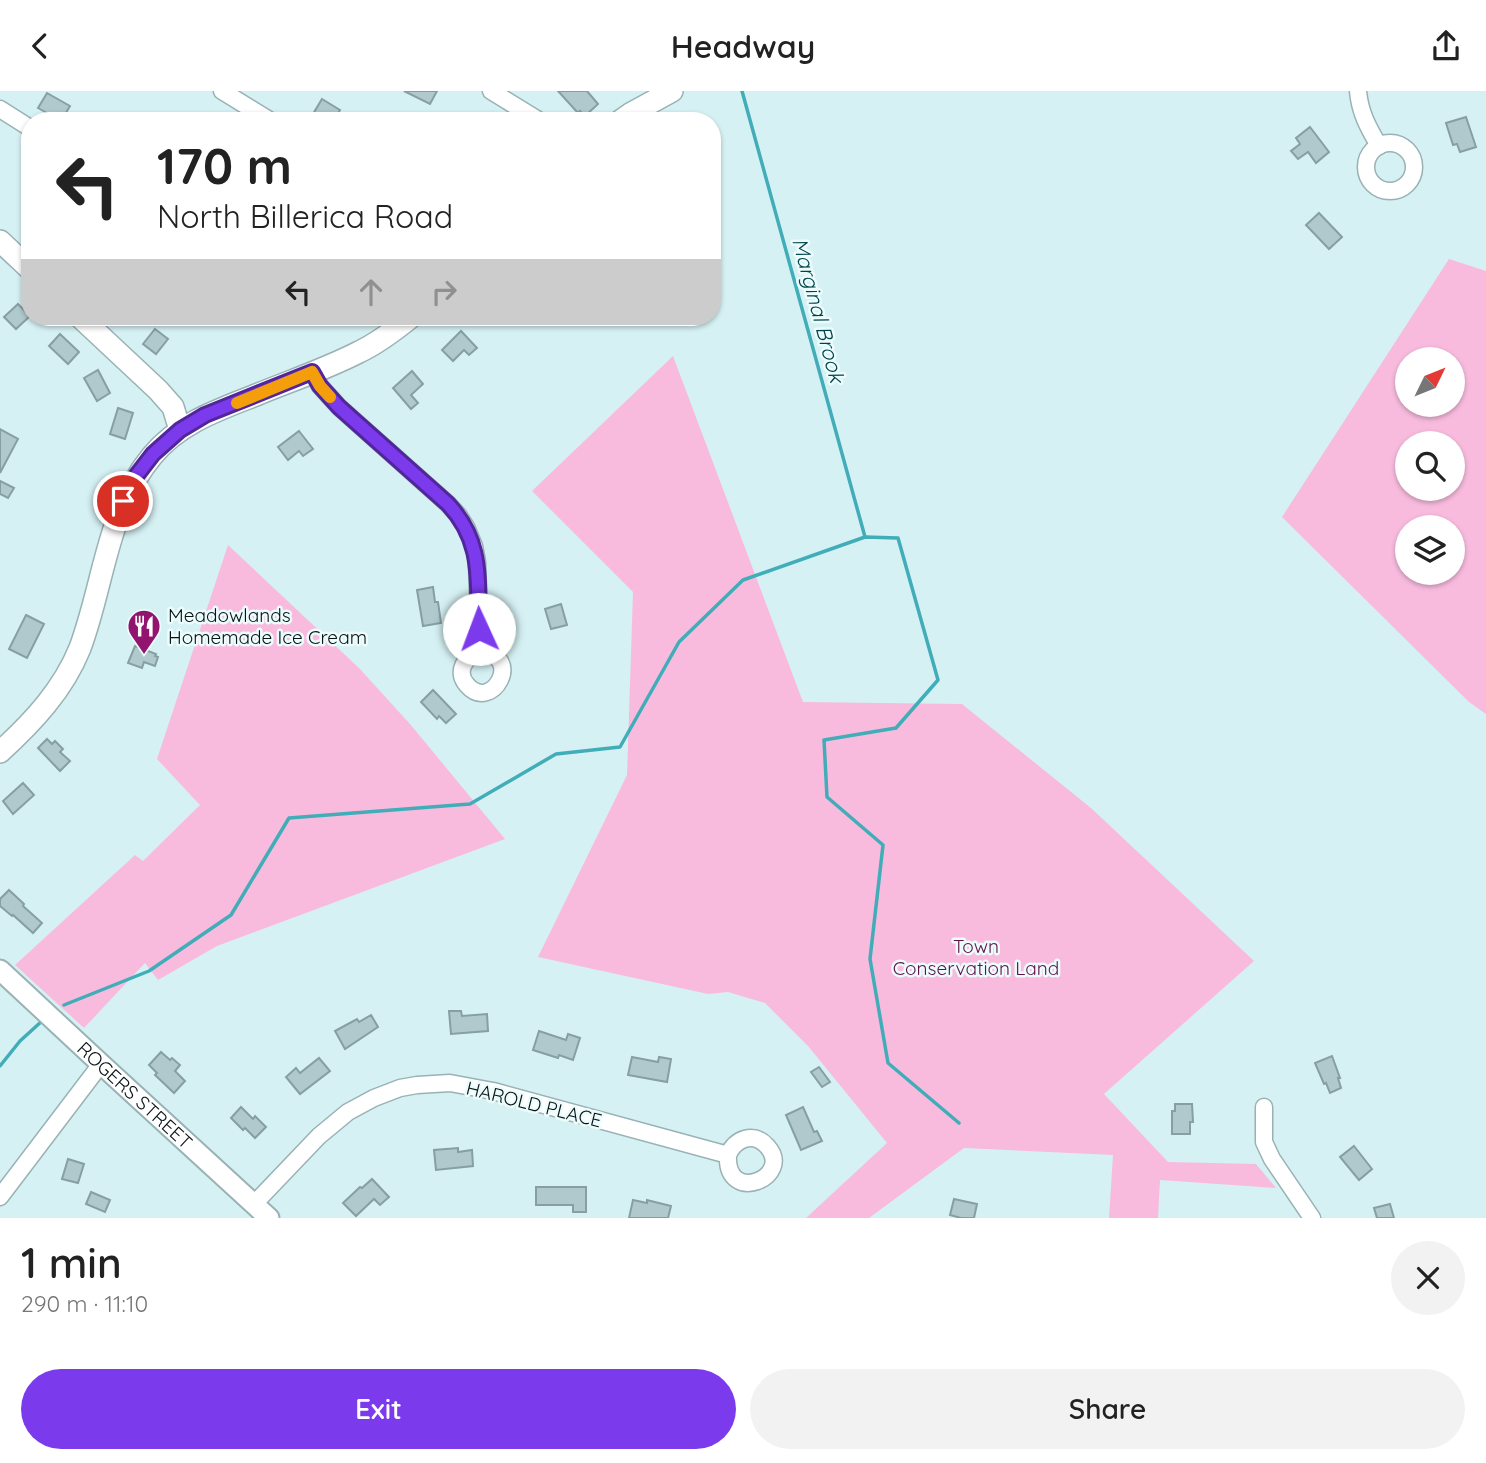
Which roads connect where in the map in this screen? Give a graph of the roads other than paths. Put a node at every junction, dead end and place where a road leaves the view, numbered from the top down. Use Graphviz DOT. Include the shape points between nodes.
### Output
graph roads {
  1 [pos="222,91"];
  2 [pos="491,91"];
  3 [pos="672,91"];
  4 [pos="1358,91"];
  5 [pos="0,109"];
  6 [pos="256,112"];
  7 [pos="525,112"];
  8 [pos="634,112"];
  9 [pos="21,122"];
  10 [pos="1379,146"];
  11 [pos="0,241"];
  12 [pos="21,261"];
  13 [pos="90,326"];
  14 [pos="400,326"];
  15 [pos="312,372"];
  16 [pos="180,430"];
  17 [pos="480,652"];
  18 [pos="0,752"];
  19 [pos="0,969"];
  20 [pos="101,1065"];
  21 [pos="1264,1107"];
  22 [pos="728,1155"];
  23 [pos="0,1197"];
  24 [pos="254,1205"];
  25 [pos="270,1218"];
  26 [pos="1312,1218"];
  1 -- 6 [label="street"];
  2 -- 7 [label="street"];
  3 -- 8 [label="main road"];
  4 -- 10 [label="street" via="1366,124"];
  5 -- 9 [label="street"];
  11 -- 12 [label="main road"];
  13 -- 16 [label="main road" via="173,407"];
  14 -- 15 [label="main road" via="359,352"];
  15 -- 16 [label="main road" via="205,415"];
  15 -- 17 [label="street" via="339,407 448,504 466,527 477,562"];
  16 -- 18 [label="main road" via="153,454 123,501 80,647 66,678"];
  19 -- 20 [label="street, ROGERS STREET"];
  20 -- 23 [label="street"];
  20 -- 24 [label="street, ROGERS STREET"];
  21 -- 26 [label="street" via="1264,1142"];
  22 -- 24 [label="street, HAROLD PLACE" via="493,1091 450,1083 416,1086 400,1088 348,1112"];
  24 -- 25 [label="street, ROGERS STREET"];
}
